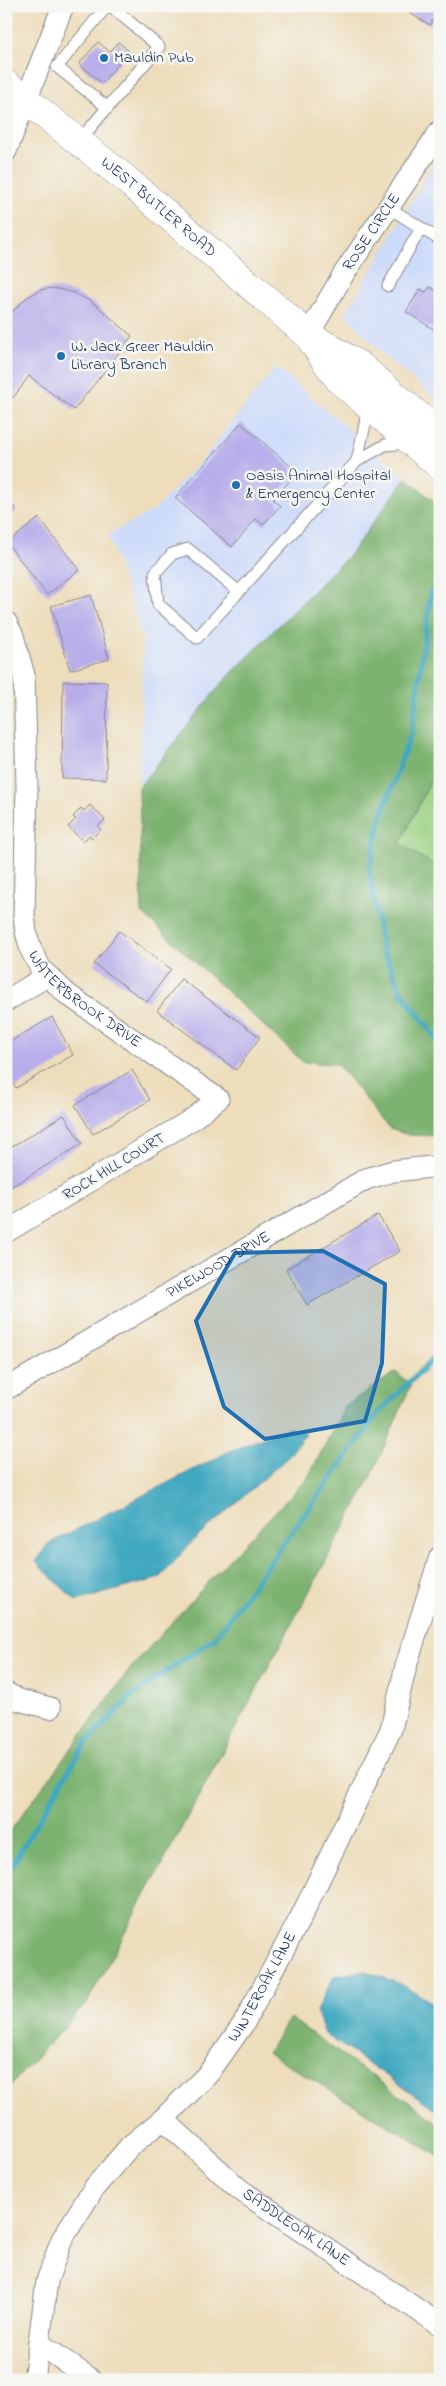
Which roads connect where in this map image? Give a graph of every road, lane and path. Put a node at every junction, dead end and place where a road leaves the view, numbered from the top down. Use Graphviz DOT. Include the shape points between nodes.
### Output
graph roads {
  1 [pos="63,6"];
  2 [pos="106,6"];
  3 [pos="112,6"];
  4 [pos="50,60"];
  5 [pos="16,91"];
  6 [pos="108,108"];
  7 [pos="440,131"];
  8 [pos="79,141"];
  9 [pos="6,151"];
  10 [pos="388,207"];
  11 [pos="421,228"];
  12 [pos="440,240"];
  13 [pos="388,286"];
  14 [pos="308,335"];
  15 [pos="367,403"];
  16 [pos="440,434"];
  17 [pos="413,443"];
  18 [pos="357,461"];
  19 [pos="440,466"];
  20 [pos="239,592"];
  21 [pos="6,622"];
  22 [pos="47,976"];
  23 [pos="6,1001"];
  24 [pos="218,1098"];
  25 [pos="440,1166"];
  26 [pos="6,1232"];
  27 [pos="6,1390"];
  28 [pos="440,1557"];
  29 [pos="6,1693"];
  30 [pos="50,1708"];
  31 [pos="163,2119"];
  32 [pos="440,2325"];
  33 [pos="40,2344"];
  34 [pos="34,2380"];
  35 [pos="92,2380"];
  1 -- 4 [label="street"];
  2 -- 4 [label="lane"];
  3 -- 6 [label="lane" via="159,47"];
  4 -- 5 [label="street"];
  4 -- 6 [label="lane"];
  5 -- 8 [label="main road, WEST BUTLER ROAD"];
  5 -- 9 [label="street"];
  6 -- 8 [label="lane"];
  7 -- 10 [label="street, ROSE CIRCLE"];
  8 -- 14 [label="main road, WEST BUTLER ROAD"];
  10 -- 11 [label="lane"];
  10 -- 14 [label="street, ROSE CIRCLE"];
  11 -- 12 [label="lane"];
  11 -- 13 [label="lane"];
  14 -- 15 [label="main road, WEST BUTLER ROAD" via="340,380"];
  14 -- 16 [label="main road, WEST BUTLER ROAD" via="359,365"];
  15 -- 17 [label="main road, WEST BUTLER ROAD"];
  15 -- 18 [label="lane" via="366,424"];
  17 -- 18 [label="lane" via="385,445"];
  17 -- 19 [label="main road, WEST BUTLER ROAD"];
  18 -- 20 [label="lane"];
  20 -- 20 [label="lane" via="188,550 172,554 155,573 158,604 197,638"];
  21 -- 22 [label="street, WATERBROOK DRIVE" via="24,675 27,788 24,916 32,950"];
  22 -- 23 [label="street"];
  22 -- 24 [label="street, WATERBROOK DRIVE" via="67,994"];
  24 -- 26 [label="street, ROCK HILL COURT" via="191,1120"];
  25 -- 27 [label="street, PIKEWOOD DRIVE" via="393,1171 366,1180"];
  28 -- 31 [label="street, WINTEROAK LANE" via="406,1666 391,1729 302,1915 244,2023 208,2074"];
  29 -- 30 [label="street"];
  31 -- 32 [label="street, SADDLEOAK LANE" via="239,2189"];
  31 -- 33 [label="street, WINTEROAK LANE" via="124,2153 94,2188 62,2239 47,2281"];
  33 -- 34 [label="street, WINTEROAK LANE"];
  33 -- 35 [label="street"];
}
